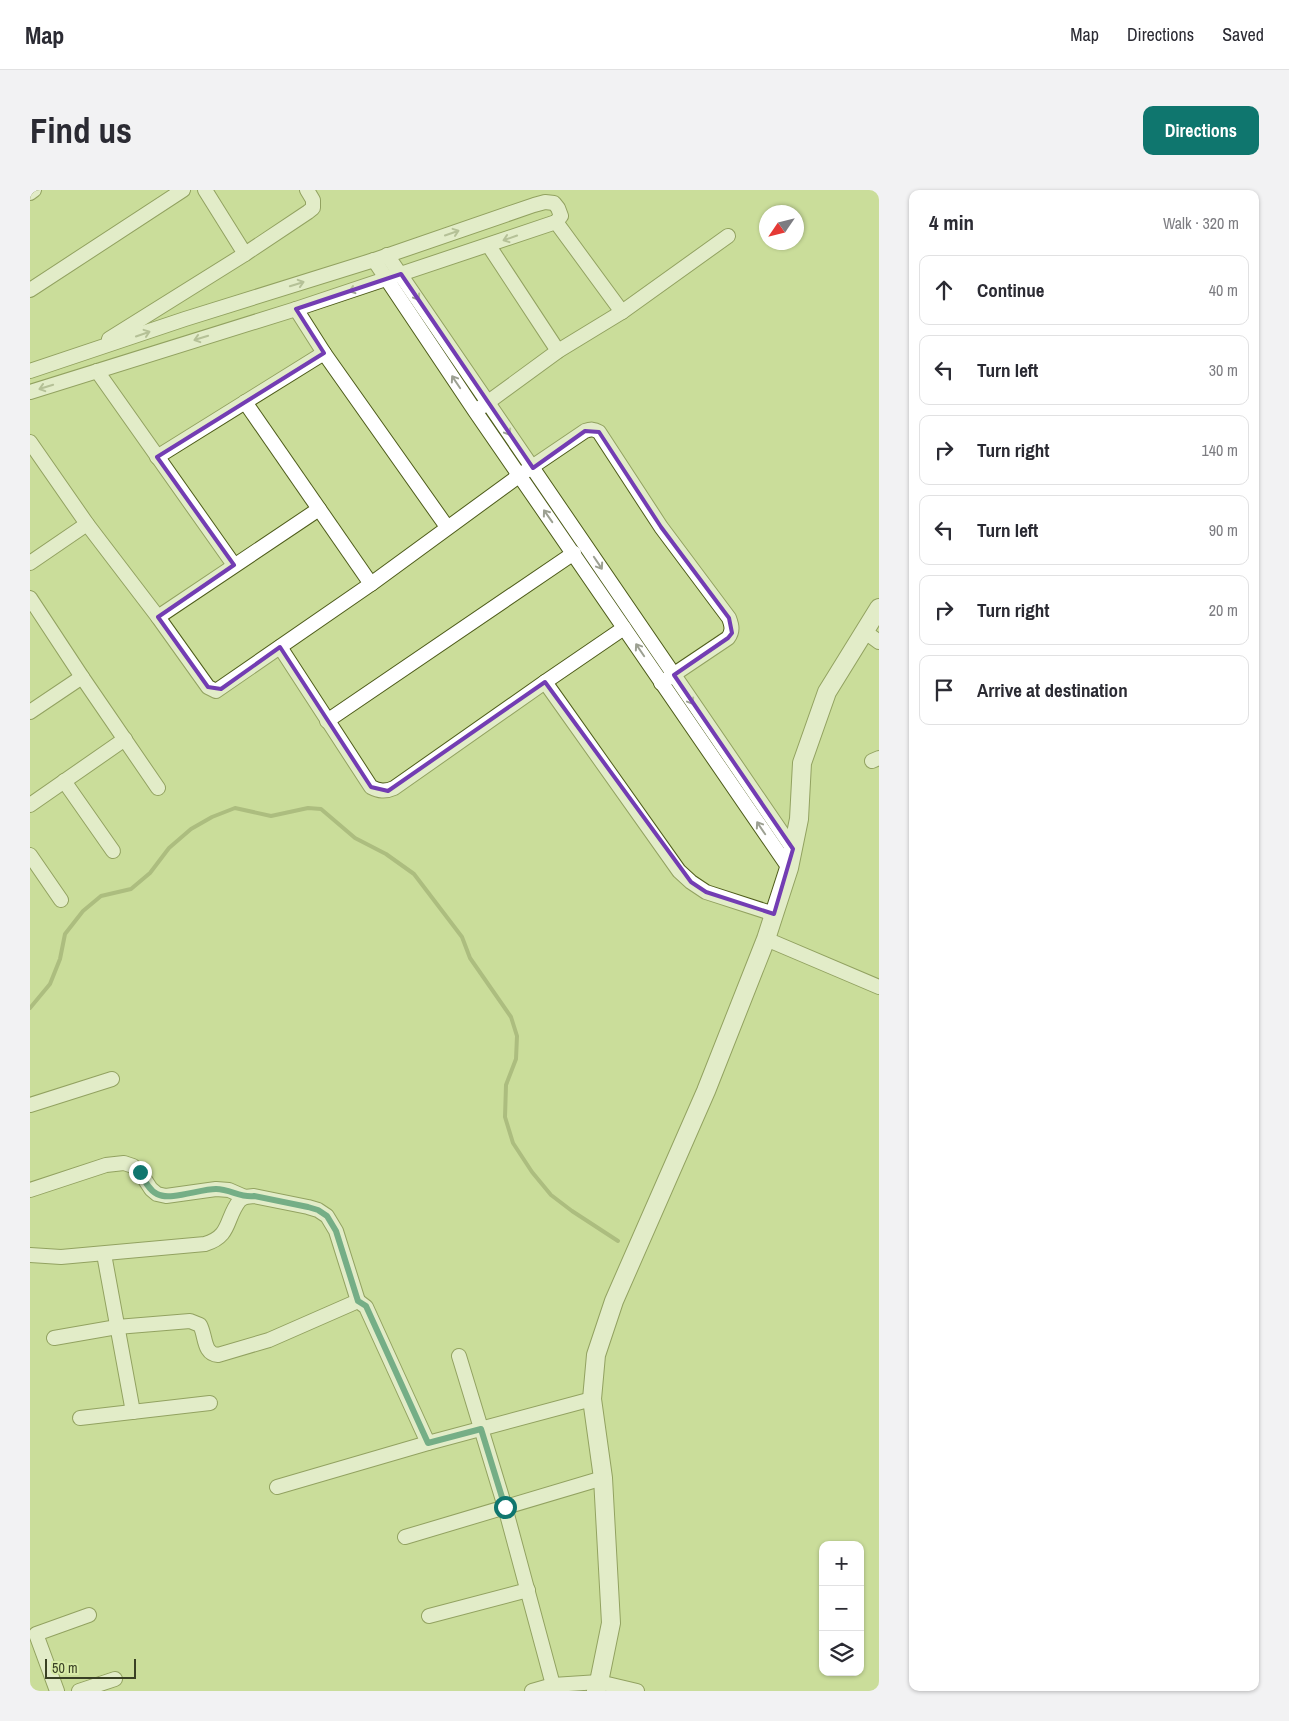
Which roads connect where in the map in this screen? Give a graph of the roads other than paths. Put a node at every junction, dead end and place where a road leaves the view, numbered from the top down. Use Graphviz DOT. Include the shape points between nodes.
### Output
graph roads {
  1 [pos="34,190"];
  2 [pos="183,190"];
  3 [pos="205,190"];
  4 [pos="307,190"];
  5 [pos="30,193"];
  6 [pos="556,222"];
  7 [pos="728,236"];
  8 [pos="489,246"];
  9 [pos="245,254"];
  10 [pos="387,254"];
  11 [pos="374,260"];
  12 [pos="401,274"];
  13 [pos="386,278"];
  14 [pos="30,290"];
  15 [pos="296,309"];
  16 [pos="622,312"];
  17 [pos="88,352"];
  18 [pos="558,352"];
  19 [pos="324,353"];
  20 [pos="30,371"];
  21 [pos="98,371"];
  22 [pos="30,392"];
  23 [pos="245,402"];
  24 [pos="488,403"];
  25 [pos="475,410"];
  26 [pos="31,447"];
  27 [pos="157,457"];
  28 [pos="533,468"];
  29 [pos="520,475"];
  30 [pos="319,509"];
  31 [pos="87,524"];
  32 [pos="447,527"];
  33 [pos="574,553"];
  34 [pos="30,563"];
  35 [pos="234,565"];
  36 [pos="370,584"];
  37 [pos="30,598"];
  38 [pos="879,608"];
  39 [pos="158,617"];
  40 [pos="624,628"];
  41 [pos="864,631"];
  42 [pos="879,642"];
  43 [pos="280,647"];
  44 [pos="674,675"];
  45 [pos="82,677"];
  46 [pos="545,682"];
  47 [pos="661,683"];
  48 [pos="30,712"];
  49 [pos="327,721"];
  50 [pos="125,739"];
  51 [pos="64,781"];
  52 [pos="158,788"];
  53 [pos="30,805"];
  54 [pos="793,850"];
  55 [pos="113,851"];
  56 [pos="30,855"];
  57 [pos="789,868"];
  58 [pos="62,900"];
  59 [pos="774,914"];
  60 [pos="766,939"];
  61 [pos="879,987"];
  62 [pos="112,1079"];
  63 [pos="30,1105"];
  64 [pos="30,1190"];
  65 [pos="246,1197"];
  66 [pos="104,1254"];
  67 [pos="30,1255"];
  68 [pos="358,1301"];
  69 [pos="117,1327"];
  70 [pos="54,1338"];
  71 [pos="459,1356"];
  72 [pos="592,1399"];
  73 [pos="210,1403"];
  74 [pos="133,1412"];
  75 [pos="80,1418"];
  76 [pos="481,1429"];
  77 [pos="428,1443"];
  78 [pos="603,1478"];
  79 [pos="277,1487"];
  80 [pos="505,1507"];
  81 [pos="405,1537"];
  82 [pos="528,1590"];
  83 [pos="89,1615"];
  84 [pos="429,1616"];
  85 [pos="33,1636"];
  86 [pos="115,1679"];
  87 [pos="552,1685"];
  88 [pos="598,1686"];
  89 [pos="57,1691"];
  90 [pos="79,1691"];
  91 [pos="532,1691"];
  92 [pos="637,1691"];
  1 -- 5 [label="street"];
  2 -- 14 [label="street"];
  3 -- 9 [label="street"];
  4 -- 9 [label="street" via="313,200 313,208"];
  6 -- 8 [label="street, one-way"];
  10 -- 6 [label="street, one-way" via="544,202 554,203 558,208 561,216"];
  6 -- 16 [label="street"];
  7 -- 16 [label="street"];
  8 -- 12 [label="street"];
  8 -- 18 [label="street"];
  9 -- 17 [label="street"];
  10 -- 11 [label="street"];
  10 -- 12 [label="street"];
  11 -- 13 [label="street"];
  17 -- 11 [label="street, one-way"];
  12 -- 13 [label="street"];
  12 -- 24 [label="street, one-way"];
  13 -- 15 [label="street, one-way"];
  25 -- 13 [label="street, one-way"];
  15 -- 19 [label="street"];
  15 -- 21 [label="street, one-way"];
  16 -- 18 [label="street"];
  17 -- 20 [label="street"];
  18 -- 24 [label="street"];
  19 -- 23 [label="street"];
  19 -- 32 [label="street"];
  21 -- 22 [label="street, one-way"];
  21 -- 27 [label="street"];
  23 -- 27 [label="street"];
  23 -- 30 [label="street"];
  24 -- 25 [label="street"];
  24 -- 28 [label="street, one-way"];
  25 -- 29 [label="street"];
  26 -- 31 [label="street"];
  27 -- 35 [label="street"];
  28 -- 29 [label="street"];
  28 -- 44 [label="street, one-way"];
  28 -- 44 [label="street" via="585,431 599,432 661,527 729,618 732,633 728,638"];
  29 -- 32 [label="street"];
  33 -- 29 [label="street, one-way"];
  30 -- 35 [label="street"];
  30 -- 36 [label="street"];
  31 -- 34 [label="street"];
  31 -- 39 [label="street"];
  32 -- 36 [label="street"];
  33 -- 40 [label="street"];
  33 -- 49 [label="street"];
  35 -- 39 [label="street"];
  36 -- 43 [label="street"];
  37 -- 45 [label="street"];
  38 -- 41 [label="street"];
  39 -- 43 [label="street" via="208,687 216,691"];
  40 -- 46 [label="street"];
  47 -- 40 [label="street, one-way"];
  41 -- 42 [label="street"];
  41 -- 54 [label="street" via="827,692 802,763 799,818"];
  43 -- 49 [label="street"];
  44 -- 47 [label="street"];
  44 -- 54 [label="street, one-way"];
  45 -- 48 [label="street"];
  45 -- 50 [label="street"];
  46 -- 49 [label="street" via="388,791 371,786"];
  46 -- 59 [label="street" via="679,870 706,892"];
  57 -- 47 [label="street, one-way"];
  50 -- 51 [label="street"];
  50 -- 52 [label="street"];
  51 -- 53 [label="street"];
  51 -- 55 [label="street"];
  54 -- 57 [label="street"];
  56 -- 58 [label="street"];
  57 -- 59 [label="street"];
  59 -- 60 [label="street"];
  60 -- 61 [label="street"];
  60 -- 72 [label="street" via="706,1091 614,1301 596,1355"];
  62 -- 63 [label="street"];
  64 -- 65 [label="street" via="106,1165 124,1163 140,1172 157,1194 166,1196 216,1189"];
  65 -- 66 [label="street" via="237,1204 225,1231 214,1241"];
  65 -- 68 [label="street" via="308,1207 327,1216 336,1231"];
  66 -- 67 [label="street"];
  66 -- 69 [label="street"];
  68 -- 69 [label="street" via="268,1340 218,1355 208,1351 203,1330 196,1322"];
  68 -- 77 [label="street" via="366,1306"];
  69 -- 70 [label="street"];
  69 -- 74 [label="street"];
  71 -- 76 [label="street"];
  72 -- 76 [label="street"];
  72 -- 78 [label="street"];
  73 -- 74 [label="street"];
  74 -- 75 [label="street"];
  76 -- 77 [label="street"];
  76 -- 80 [label="street"];
  77 -- 79 [label="street"];
  78 -- 80 [label="street"];
  78 -- 88 [label="street" via="611,1623"];
  80 -- 81 [label="street"];
  80 -- 82 [label="street"];
  82 -- 84 [label="street"];
  82 -- 87 [label="street"];
  83 -- 85 [label="street"];
  85 -- 89 [label="street"];
  86 -- 90 [label="street"];
  87 -- 88 [label="street"];
  87 -- 91 [label="street"];
  88 -- 92 [label="street"];
}
